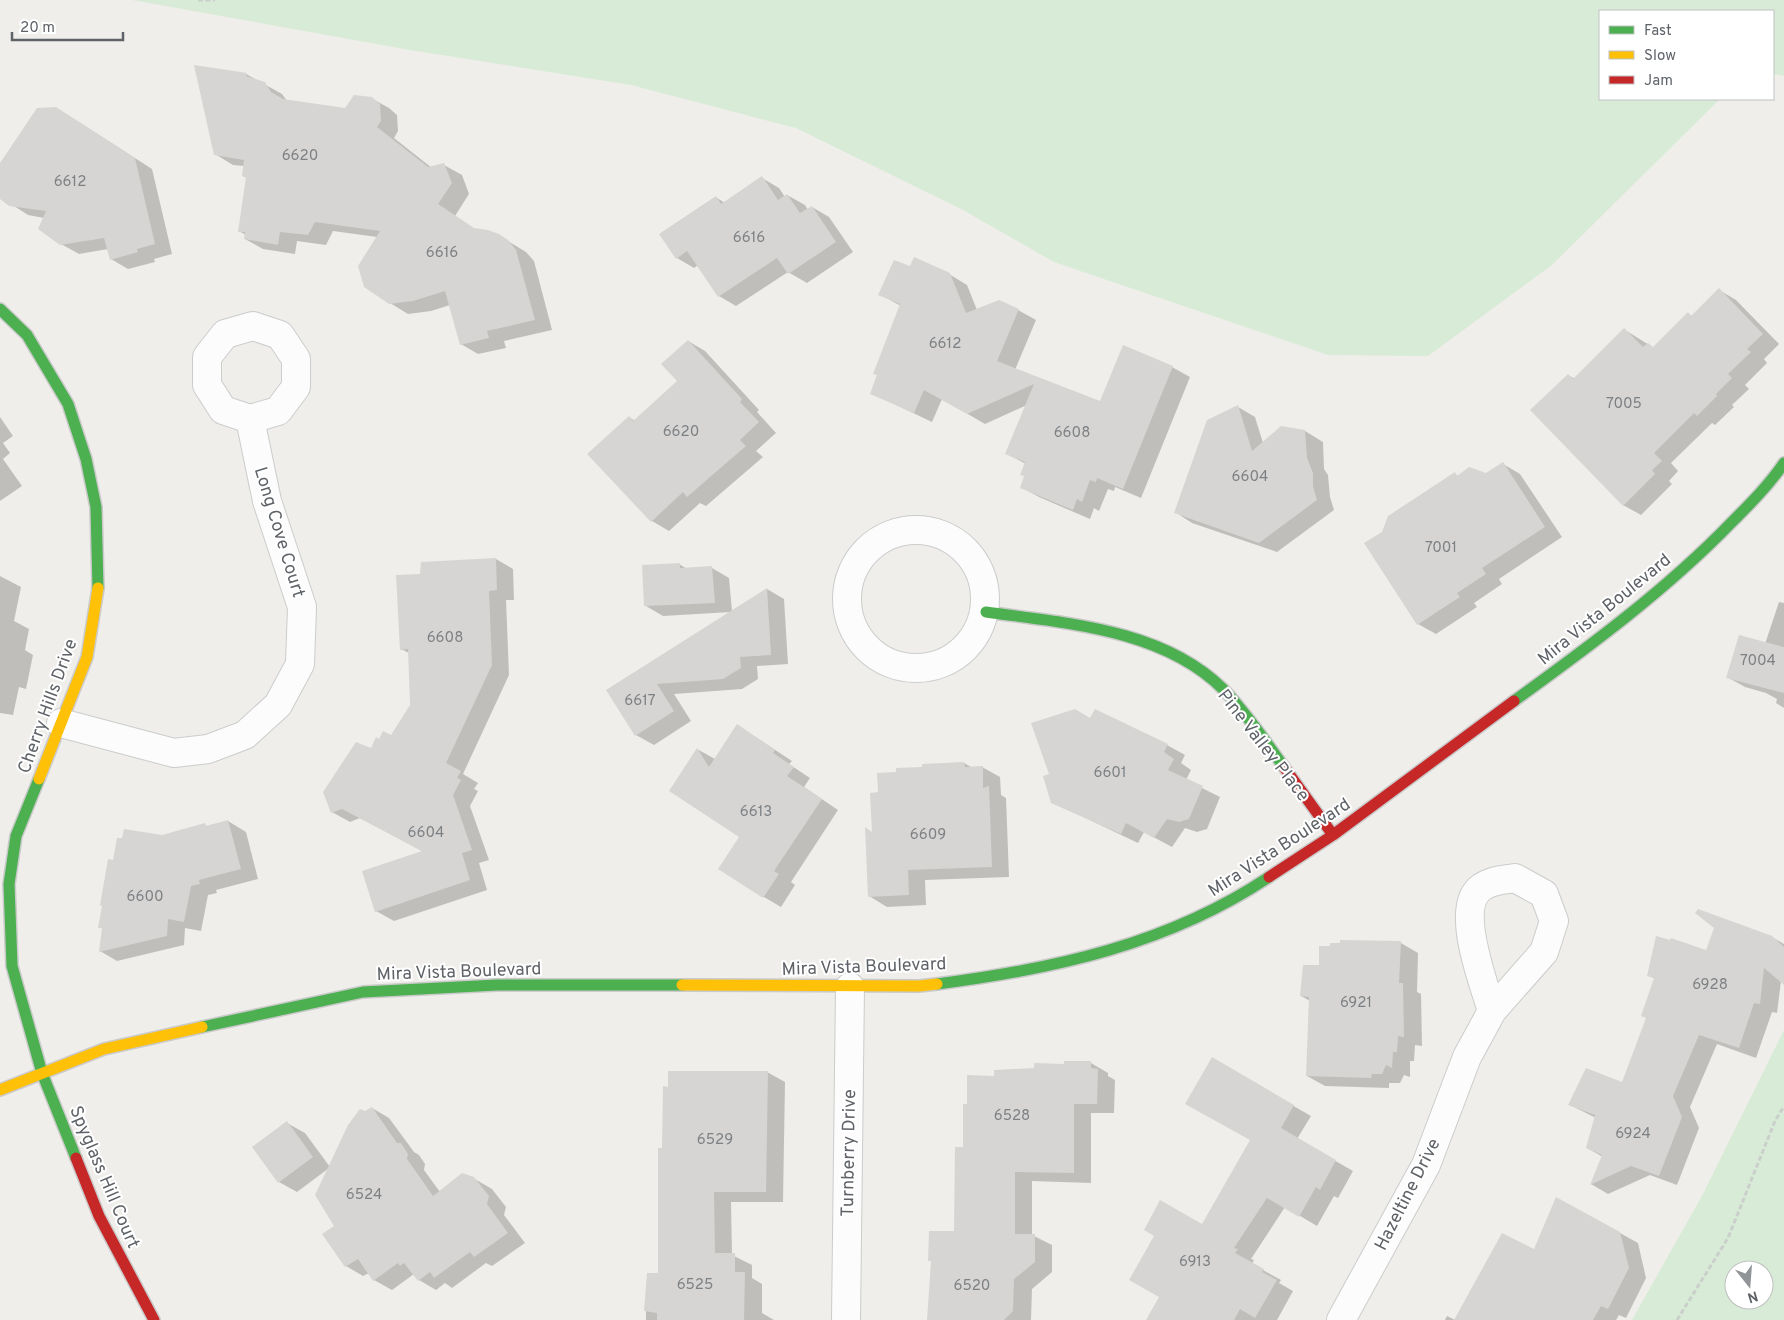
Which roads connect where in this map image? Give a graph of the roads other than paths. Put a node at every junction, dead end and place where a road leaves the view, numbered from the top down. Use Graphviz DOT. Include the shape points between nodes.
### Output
graph roads {
  1 [pos="0,309"];
  2 [pos="250,419"];
  3 [pos="1784,463"];
  4 [pos="986,612"];
  5 [pos="61,723"];
  6 [pos="1333,835"];
  7 [pos="850,987"];
  8 [pos="1492,1011"];
  9 [pos="42,1073"];
  10 [pos="0,1090"];
  11 [pos="154,1320"];
  12 [pos="846,1320"];
  13 [pos="1341,1320"];
  1 -- 5 [label="street, Cherry Hills Drive" via="27,335 68,404 86,459 96,507 98,596 87,657"];
  2 -- 5 [label="street, Long Cove Court" via="267,501 302,606 300,664 278,705 245,735 208,749 174,753"];
  3 -- 6 [label="street, Mira Vista Boulevard" via="1772,481 1702,553 1619,624"];
  4 -- 4 [label="street" via="969,645 938,666 902,668 869,652 849,621 846,585 863,552 893,532 930,529 963,546 968,553 983,576"];
  4 -- 6 [label="street, Pine Valley Place" via="1065,623 1134,639 1186,660 1221,687"];
  5 -- 9 [label="street, Cherry Hills Drive" via="16,836 9,884 12,966"];
  6 -- 7 [label="street, Mira Vista Boulevard" via="1238,898 1167,932 1090,957 998,976 919,986"];
  7 -- 9 [label="street, Mira Vista Boulevard" via="497,985 363,992 104,1049"];
  7 -- 12 [label="street, Turnberry Drive"];
  8 -- 13 [label="street, Hazeltine Drive" via="1467,1057 1426,1165"];
  9 -- 10 [label="street, Mira Vista Boulevard"];
  9 -- 11 [label="street, Spyglass Hill Court" via="99,1216"];
}
